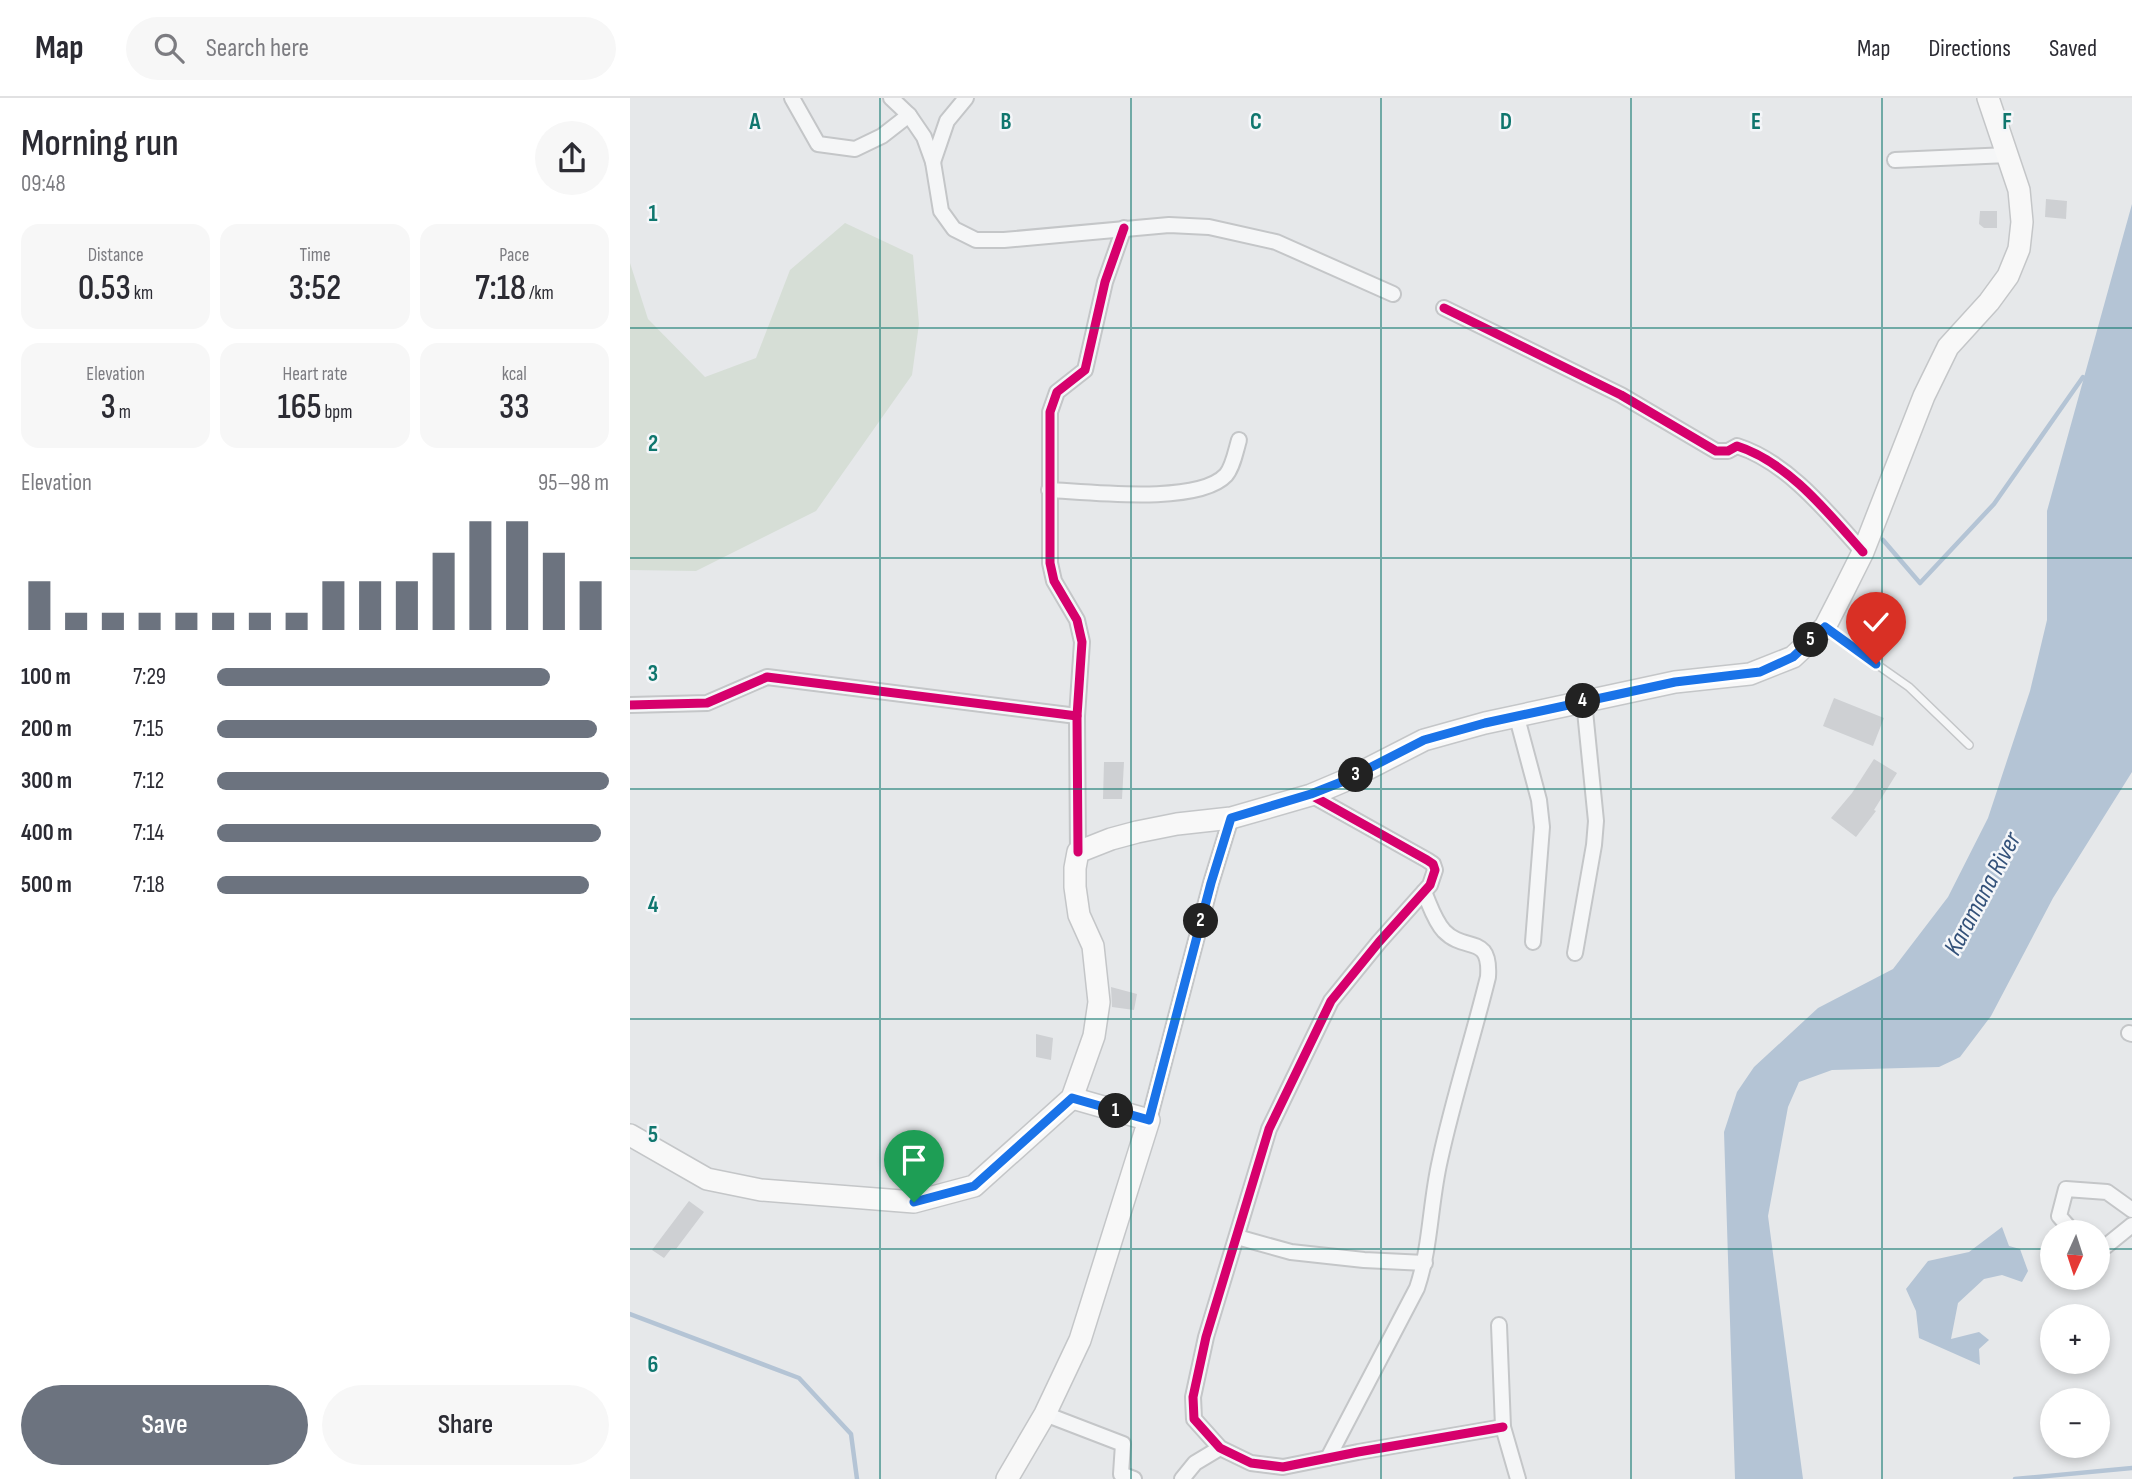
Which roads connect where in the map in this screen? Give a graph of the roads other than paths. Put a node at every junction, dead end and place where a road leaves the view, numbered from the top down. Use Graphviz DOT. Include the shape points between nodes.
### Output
graph roads {
  1 [pos="792,98"];
  2 [pos="891,98"];
  3 [pos="966,98"];
  4 [pos="1988,98"];
  5 [pos="909,115"];
  6 [pos="2008,155"];
  7 [pos="1895,160"];
  8 [pos="933,162"];
  9 [pos="1124,228"];
  10 [pos="1392,294"];
  11 [pos="1444,308"];
  12 [pos="1239,440"];
  13 [pos="1049,490"];
  14 [pos="1863,552"];
  15 [pos="1825,627"];
  16 [pos="1584,701"];
  17 [pos="630,705"];
  18 [pos="1516,714"];
  19 [pos="1077,716"];
  20 [pos="1969,745"];
  21 [pos="1311,794"];
  22 [pos="1231,818"];
  23 [pos="1078,852"];
  24 [pos="1424,892"];
  25 [pos="1533,942"];
  26 [pos="1575,953"];
  27 [pos="1072,1098"];
  28 [pos="1149,1120"];
  29 [pos="630,1135"];
  30 [pos="2132,1210"];
  31 [pos="2062,1220"];
  32 [pos="2132,1225"];
  33 [pos="1237,1237"];
  34 [pos="2110,1243"];
  35 [pos="1425,1263"];
  36 [pos="1499,1325"];
  37 [pos="1045,1414"];
  38 [pos="1503,1427"];
  39 [pos="1220,1448"];
  40 [pos="1328,1458"];
  41 [pos="1007,1479"];
  42 [pos="1134,1479"];
  43 [pos="1182,1479"];
  44 [pos="1518,1479"];
  1 -- 5 [label="street" via="818,144 855,149 883,136"];
  2 -- 5 [label="street"];
  3 -- 8 [label="street" via="947,121"];
  4 -- 6 [label="main road"];
  5 -- 8 [label="street" via="925,138"];
  6 -- 7 [label="street"];
  6 -- 14 [label="main road" via="2019,190 2019,249 2008,276 1948,348 1924,396"];
  8 -- 9 [label="street" via="941,212 954,229 976,240"];
  9 -- 10 [label="street" via="1209,227 1276,242"];
  9 -- 13 [label="street" via="1105,282 1086,370 1057,392 1050,412"];
  11 -- 14 [label="street" via="1621,395 1716,451 1737,446 1751,450 1814,497"];
  12 -- 13 [label="street" via="1228,474 1213,485 1180,493"];
  13 -- 19 [label="street" via="1050,563 1054,581 1077,620 1082,642"];
  14 -- 15 [label="main road"];
  15 -- 16 [label="main road" via="1793,657 1760,672 1675,682"];
  15 -- 20 [label="lane" via="1909,687"];
  16 -- 18 [label="main road"];
  16 -- 26 [label="street" via="1595,821"];
  17 -- 19 [label="street" via="707,703 767,677"];
  18 -- 21 [label="main road" via="1424,740"];
  18 -- 25 [label="street" via="1542,827"];
  19 -- 23 [label="street"];
  21 -- 22 [label="main road"];
  21 -- 24 [label="street" via="1433,864 1433,877"];
  22 -- 23 [label="main road" via="1137,832"];
  22 -- 28 [label="street"];
  23 -- 27 [label="main road" via="1075,887 1079,915 1093,946 1099,1002 1094,1036"];
  24 -- 33 [label="street" via="1331,1001 1269,1129"];
  24 -- 35 [label="street" via="1447,934 1482,948 1489,961 1440,1158"];
  27 -- 28 [label="main road"];
  27 -- 29 [label="main road" via="974,1186 914,1202 761,1190 706,1179"];
  28 -- 37 [label="main road" via="1090,1313"];
  30 -- 31 [label="street" via="2107,1192 2066,1189 2059,1216"];
  32 -- 34 [label="street"];
  33 -- 35 [label="street" via="1319,1256"];
  33 -- 39 [label="street" via="1193,1397 1194,1419"];
  35 -- 40 [label="street" via="1404,1317"];
  36 -- 38 [label="street"];
  37 -- 41 [label="main road"];
  37 -- 42 [label="street" via="1123,1444 1121,1474"];
  38 -- 40 [label="street"];
  38 -- 44 [label="street"];
  39 -- 40 [label="street" via="1251,1463 1283,1467"];
  39 -- 43 [label="street" via="1195,1463"];
}
